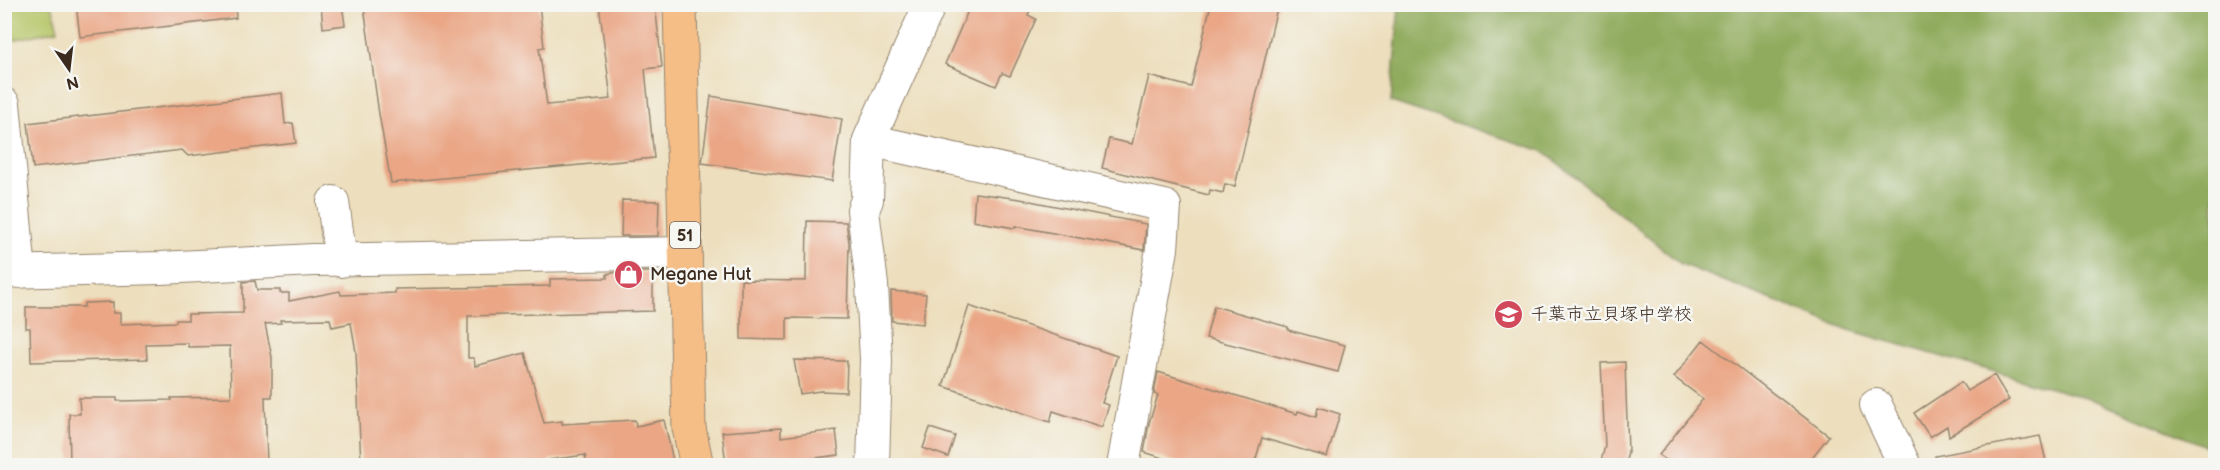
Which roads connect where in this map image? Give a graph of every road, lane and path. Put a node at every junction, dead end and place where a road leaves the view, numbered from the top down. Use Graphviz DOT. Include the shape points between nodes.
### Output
graph roads {
  1 [pos="680,4"];
  2 [pos="930,4"];
  3 [pos="4,104"];
  4 [pos="869,140"];
  5 [pos="333,202"];
  6 [pos="685,253"];
  7 [pos="341,261"];
  8 [pos="12,272"];
  9 [pos="1876,405"];
  10 [pos="697,465"];
  11 [pos="873,465"];
  12 [pos="1123,465"];
  13 [pos="1905,465"];
  1 -- 6 [label="highway, 51"];
  2 -- 4 [label="street"];
  3 -- 8 [label="street"];
  4 -- 11 [label="street" via="867,200 863,210 876,358"];
  4 -- 12 [label="street" via="1165,206 1162,249"];
  5 -- 7 [label="street"];
  6 -- 7 [label="street"];
  6 -- 10 [label="highway, 51" via="689,428"];
  7 -- 8 [label="street"];
  9 -- 13 [label="street"];
}
